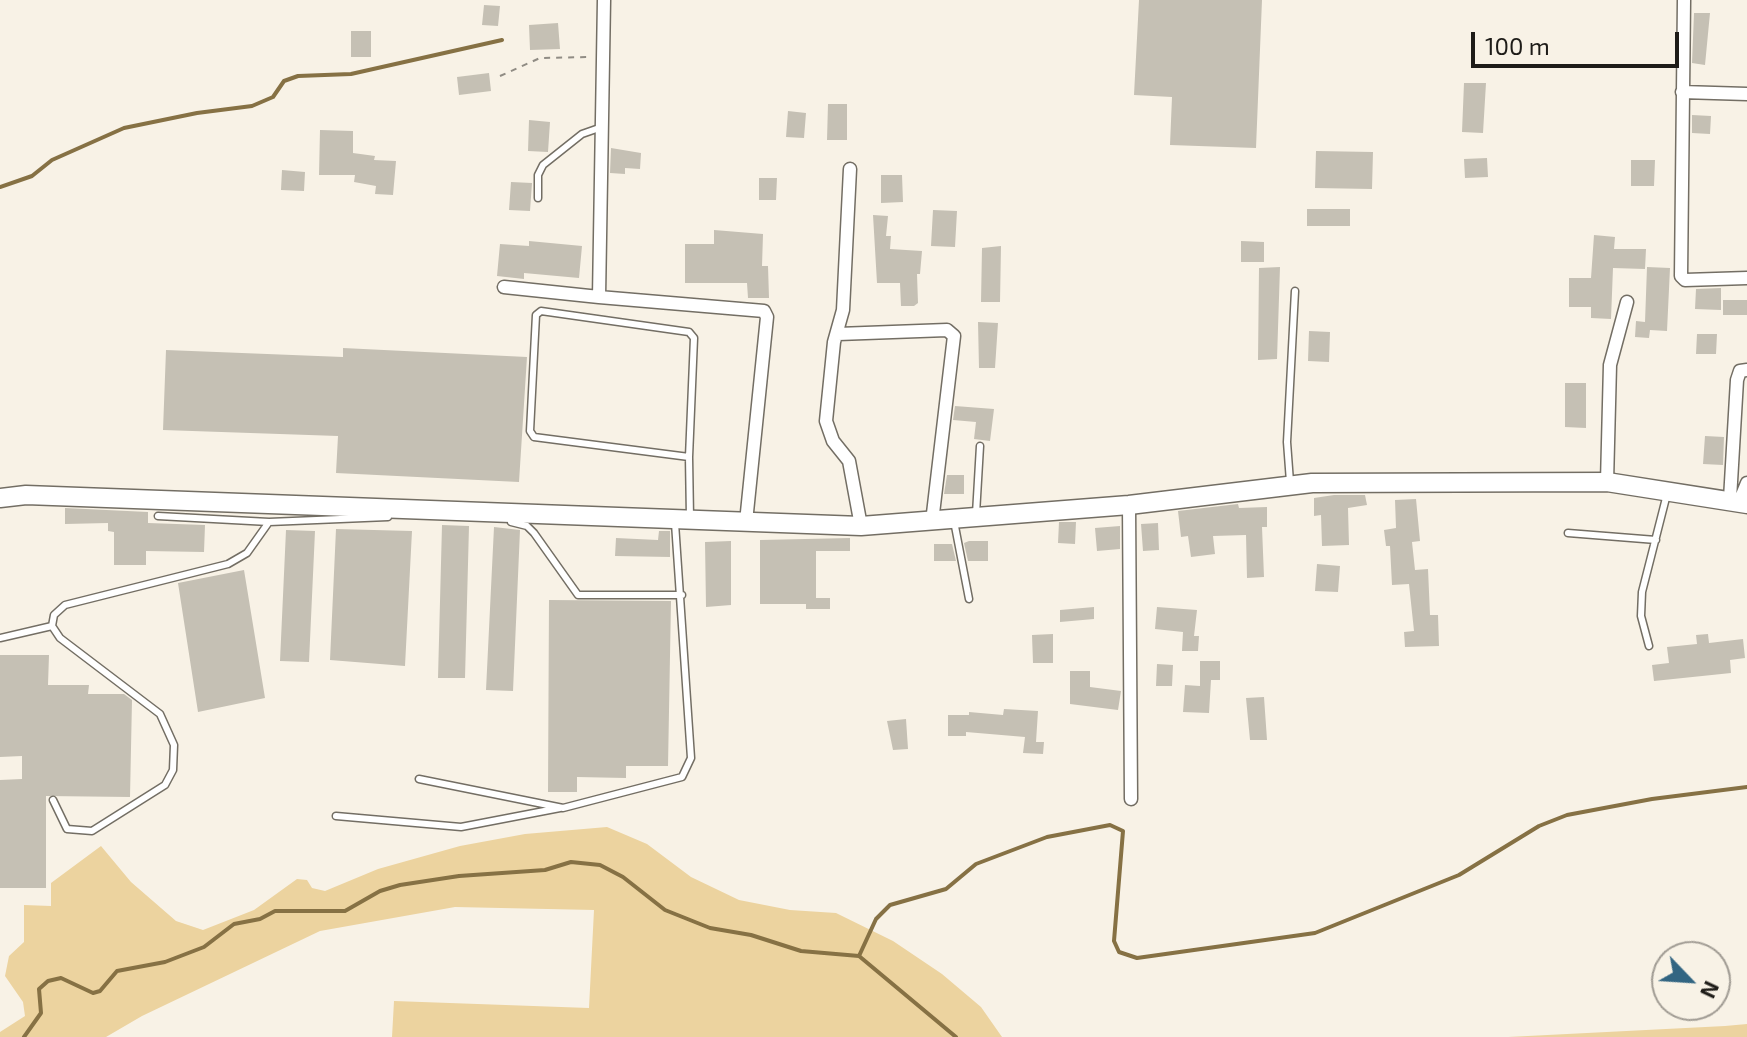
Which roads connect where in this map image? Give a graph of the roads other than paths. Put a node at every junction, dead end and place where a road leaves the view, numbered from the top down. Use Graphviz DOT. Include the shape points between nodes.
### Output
graph roads {
  1 [pos="604,0"];
  2 [pos="1684,0"];
  3 [pos="1682,92"];
  4 [pos="1747,94"];
  5 [pos="602,127"];
  6 [pos="850,169"];
  7 [pos="538,198"];
  8 [pos="1747,278"];
  9 [pos="504,287"];
  10 [pos="1295,291"];
  11 [pos="599,297"];
  12 [pos="1627,302"];
  13 [pos="838,334"];
  14 [pos="1747,370"];
  15 [pos="980,446"];
  16 [pos="689,457"];
  17 [pos="1607,482"];
  18 [pos="1290,486"];
  19 [pos="1668,490"];
  20 [pos="1741,496"];
  21 [pos="0,498"];
  22 [pos="1129,505"];
  23 [pos="158,516"];
  24 [pos="976,519"];
  25 [pos="683,520"];
  26 [pos="954,521"];
  27 [pos="269,522"];
  28 [pos="746,522"];
  29 [pos="932,522"];
  30 [pos="861,526"];
  31 [pos="1568,533"];
  32 [pos="1656,540"];
  33 [pos="682,595"];
  34 [pos="969,599"];
  35 [pos="52,626"];
  36 [pos="0,638"];
  37 [pos="1649,646"];
  38 [pos="419,779"];
  39 [pos="1131,799"];
  40 [pos="53,800"];
  41 [pos="563,808"];
  42 [pos="336,816"];
  1 -- 5 [label="street"];
  2 -- 3 [label="street"];
  3 -- 4 [label="street"];
  3 -- 8 [label="street" via="1681,276"];
  5 -- 7 [label="lane" via="582,134 543,165"];
  5 -- 11 [label="street"];
  6 -- 13 [label="street"];
  9 -- 11 [label="street"];
  10 -- 18 [label="lane" via="1287,442"];
  11 -- 28 [label="street" via="764,311"];
  12 -- 17 [label="street" via="1610,365"];
  13 -- 29 [label="street" via="947,330 954,336"];
  13 -- 30 [label="street" via="826,421 849,461"];
  14 -- 20 [label="street" via="1740,371 1737,380"];
  15 -- 24 [label="lane"];
  16 -- 16 [label="lane" via="696,347 689,332 541,311 536,315 530,431 534,437"];
  16 -- 25 [label="lane"];
  17 -- 18 [label="street"];
  17 -- 19 [label="street"];
  18 -- 22 [label="street"];
  19 -- 20 [label="street"];
  19 -- 32 [label="lane"];
  21 -- 25 [label="street"];
  22 -- 24 [label="street"];
  22 -- 39 [label="street"];
  23 -- 27 [label="lane"];
  24 -- 26 [label="street"];
  25 -- 28 [label="street"];
  25 -- 33 [label="lane"];
  26 -- 29 [label="street"];
  26 -- 34 [label="lane"];
  27 -- 33 [label="lane" via="404,516 517,522 534,533 578,595"];
  27 -- 35 [label="lane" via="247,553 228,564 65,605 54,615"];
  28 -- 30 [label="street"];
  29 -- 30 [label="street"];
  31 -- 32 [label="lane"];
  32 -- 37 [label="lane" via="1642,592 1641,616"];
  33 -- 41 [label="lane" via="691,758 687,771 674,781"];
  35 -- 36 [label="lane"];
  35 -- 40 [label="lane" via="60,638 160,714 174,745 173,770 165,785 92,831 67,829"];
  38 -- 41 [label="lane"];
  41 -- 42 [label="lane" via="461,827"];
}
